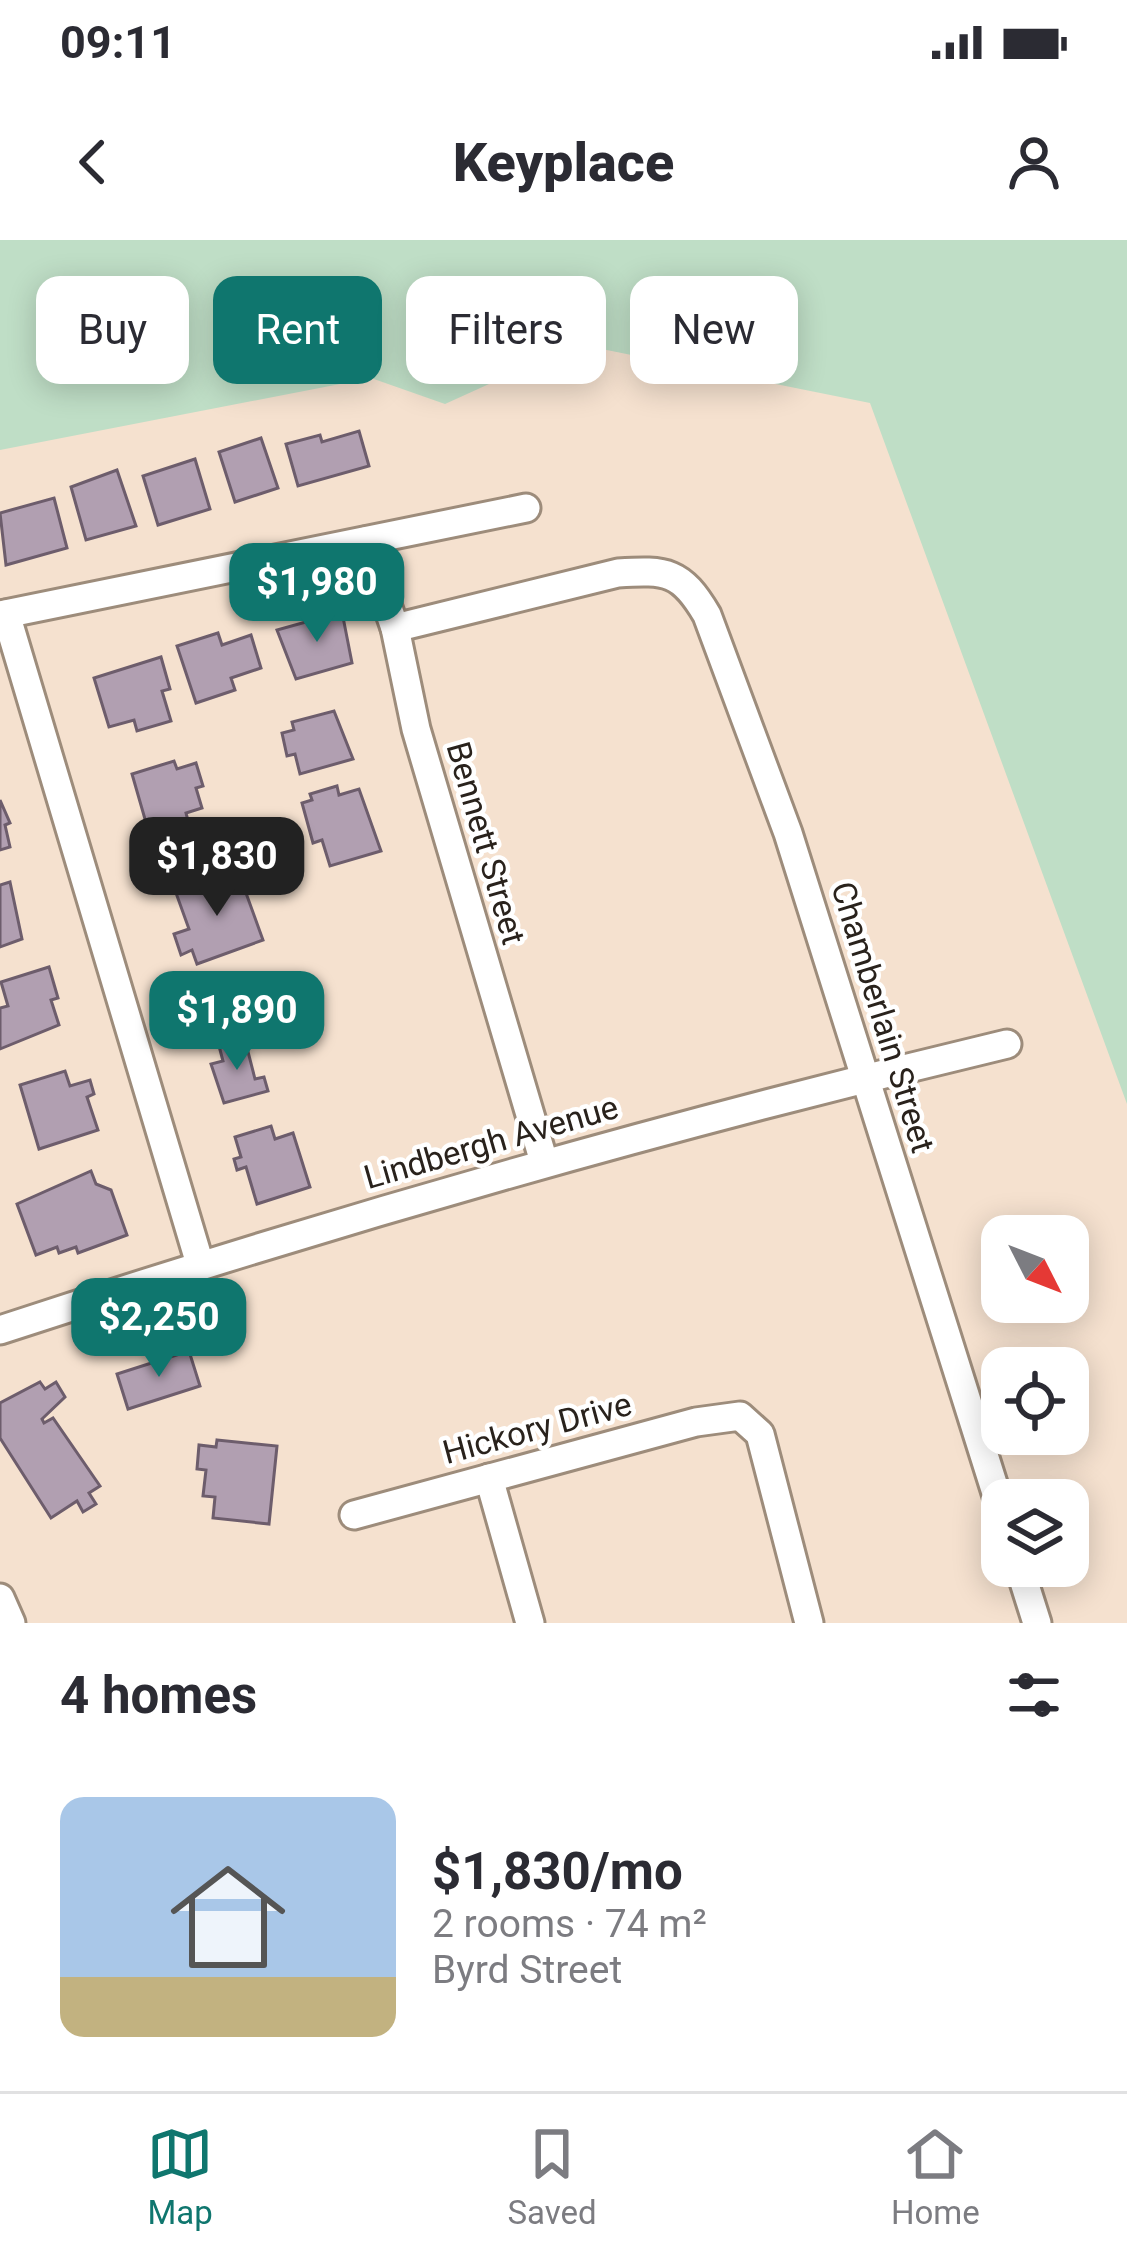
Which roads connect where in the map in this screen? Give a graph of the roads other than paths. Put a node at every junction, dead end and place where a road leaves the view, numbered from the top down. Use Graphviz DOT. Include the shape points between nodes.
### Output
graph roads {
  1 [pos="526,508"];
  2 [pos="365,541"];
  3 [pos="3,614"];
  4 [pos="394,628"];
  5 [pos="1007,1044"];
  6 [pos="864,1078"];
  7 [pos="544,1162"];
  8 [pos="200,1264"];
  9 [pos="0,1330"];
  10 [pos="489,1478"];
  11 [pos="992,1479"];
  12 [pos="354,1515"];
  13 [pos="1026,1587"];
  14 [pos="0,1598"];
  15 [pos="11,1623"];
  16 [pos="530,1623"];
  17 [pos="808,1623"];
  18 [pos="1037,1623"];
  1 -- 2 [label="street"];
  2 -- 3 [label="street"];
  2 -- 4 [label="street, Bennett Street"];
  3 -- 8 [label="street"];
  4 -- 6 [label="street, Chamberlain Street" via="618,573 655,570 678,578 707,615 788,833"];
  4 -- 7 [label="street, Bennett Street" via="416,729"];
  5 -- 6 [label="street, Lindbergh Avenue"];
  6 -- 7 [label="street, Lindbergh Avenue"];
  6 -- 11 [label="street, Chamberlain Street"];
  7 -- 8 [label="street, Lindbergh Avenue"];
  8 -- 9 [label="street, Lindbergh Avenue"];
  10 -- 12 [label="street, Hickory Drive"];
  10 -- 16 [label="street"];
  10 -- 17 [label="street, Hickory Drive" via="740,1416 760,1434"];
  13 -- 18 [label="street"];
  14 -- 15 [label="street"];
}
